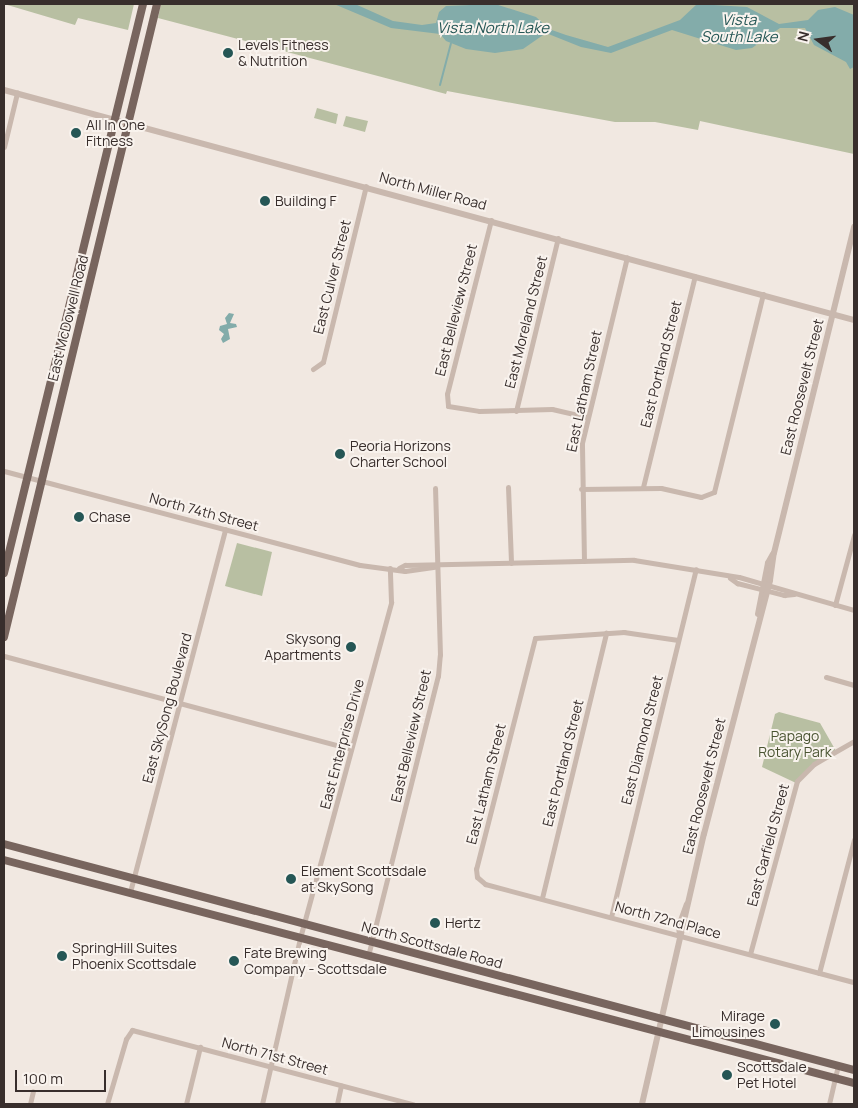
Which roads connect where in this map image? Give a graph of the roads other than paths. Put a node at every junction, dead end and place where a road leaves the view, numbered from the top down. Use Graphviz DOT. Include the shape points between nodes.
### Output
graph roads {
  1 [pos="143,4"];
  2 [pos="157,4"];
  3 [pos="4,90"];
  4 [pos="17,93"];
  5 [pos="115,118"];
  6 [pos="128,121"];
  7 [pos="4,146"];
  8 [pos="366,186"];
  9 [pos="491,220"];
  10 [pos="854,227"];
  11 [pos="558,238"];
  12 [pos="627,257"];
  13 [pos="695,276"];
  14 [pos="763,294"];
  15 [pos="833,314"];
  16 [pos="854,320"];
  17 [pos="313,368"];
  18 [pos="516,411"];
  19 [pos="587,417"];
  20 [pos="4,471"];
  21 [pos="27,477"];
  22 [pos="42,481"];
  23 [pos="508,487"];
  24 [pos="643,487"];
  25 [pos="435,488"];
  26 [pos="582,489"];
  27 [pos="225,529"];
  28 [pos="854,534"];
  29 [pos="584,561"];
  30 [pos="511,564"];
  31 [pos="437,567"];
  32 [pos="390,568"];
  33 [pos="696,569"];
  34 [pos="4,573"];
  35 [pos="765,587"];
  36 [pos="836,605"];
  37 [pos="854,610"];
  38 [pos="606,633"];
  39 [pos="4,637"];
  40 [pos="678,640"];
  41 [pos="4,656"];
  42 [pos="826,677"];
  43 [pos="854,685"];
  44 [pos="180,702"];
  45 [pos="854,741"];
  46 [pos="351,748"];
  47 [pos="854,840"];
  48 [pos="4,844"];
  49 [pos="4,860"];
  50 [pos="478,877"];
  51 [pos="133,878"];
  52 [pos="130,892"];
  53 [pos="542,898"];
  54 [pos="611,916"];
  55 [pos="303,924"];
  56 [pos="680,936"];
  57 [pos="300,938"];
  58 [pos="372,942"];
  59 [pos="750,954"];
  60 [pos="368,956"];
  61 [pos="819,972"];
  62 [pos="854,982"];
  63 [pos="661,1018"];
  64 [pos="658,1032"];
  65 [pos="200,1047"];
  66 [pos="838,1065"];
  67 [pos="270,1066"];
  68 [pos="854,1070"];
  69 [pos="835,1078"];
  70 [pos="854,1083"];
  71 [pos="341,1085"];
  72 [pos="32,1091"];
  73 [pos="30,1104"];
  74 [pos="107,1104"];
  75 [pos="186,1104"];
  76 [pos="262,1104"];
  77 [pos="337,1104"];
  78 [pos="411,1104"];
  79 [pos="642,1104"];
  80 [pos="829,1104"];
  1 -- 5 [label="main road, East McDowell Road"];
  2 -- 6 [label="main road, East McDowell Road"];
  3 -- 4 [label="street, North Miller Road"];
  4 -- 5 [label="street, North Miller Road"];
  4 -- 7 [label="street"];
  5 -- 6 [label="street, North Miller Road"];
  5 -- 21 [label="main road, East McDowell Road"];
  6 -- 8 [label="street, North Miller Road"];
  6 -- 22 [label="main road, East McDowell Road"];
  8 -- 9 [label="street, North Miller Road"];
  8 -- 17 [label="street, East Culver Street" via="323,362"];
  9 -- 11 [label="street, North Miller Road"];
  9 -- 18 [label="street, East Belleview Street" via="447,394 448,406 471,411"];
  10 -- 15 [label="street, East Roosevelt Street"];
  11 -- 12 [label="street, North Miller Road"];
  11 -- 18 [label="street, East Moreland Street"];
  12 -- 13 [label="street, North Miller Road"];
  12 -- 19 [label="street, East Latham Street"];
  13 -- 14 [label="street, North Miller Road"];
  13 -- 24 [label="street, East Portland Street"];
  14 -- 15 [label="street, North Miller Road"];
  14 -- 24 [label="street" via="716,488 710,496"];
  15 -- 16 [label="street, North Miller Road"];
  15 -- 35 [label="street, East Roosevelt Street"];
  18 -- 19 [label="street" via="552,409"];
  19 -- 26 [label="street, East Latham Street" via="582,443"];
  20 -- 21 [label="street, North 74th Street"];
  21 -- 22 [label="street, North 74th Street"];
  21 -- 34 [label="main road, East McDowell Road"];
  22 -- 27 [label="street, North 74th Street"];
  22 -- 39 [label="main road, East McDowell Road"];
  23 -- 30 [label="street"];
  24 -- 26 [label="street"];
  25 -- 31 [label="street, East Belleview Street"];
  26 -- 29 [label="street, East Latham Street"];
  27 -- 32 [label="street, North 74th Street" via="353,563"];
  27 -- 44 [label="street, East SkySong Boulevard"];
  28 -- 36 [label="street"];
  29 -- 30 [label="street, North 74th Street"];
  29 -- 33 [label="street, North 74th Street" via="634,560"];
  30 -- 31 [label="street, North 74th Street"];
  31 -- 32 [label="street, North 74th Street" via="426,570"];
  31 -- 58 [label="street, East Belleview Street" via="438,676"];
  32 -- 46 [label="street, East Enterprise Drive" via="392,602"];
  33 -- 35 [label="street, North 74th Street"];
  33 -- 40 [label="street, East Diamond Street"];
  35 -- 36 [label="street, North 74th Street"];
  35 -- 56 [label="street, East Roosevelt Street" via="688,903 679,926"];
  36 -- 37 [label="street, North 74th Street"];
  38 -- 40 [label="street" via="644,633"];
  38 -- 50 [label="street, East Latham Street" via="535,638 476,869"];
  38 -- 53 [label="street, East Portland Street"];
  40 -- 54 [label="street, East Diamond Street"];
  41 -- 44 [label="street"];
  42 -- 43 [label="street"];
  44 -- 46 [label="street"];
  44 -- 51 [label="street, East SkySong Boulevard"];
  45 -- 59 [label="street, East Garfield Street" via="809,768 797,781"];
  46 -- 55 [label="street, East Enterprise Drive"];
  47 -- 61 [label="street"];
  48 -- 51 [label="main road, North Scottsdale Road"];
  49 -- 52 [label="main road, North Scottsdale Road"];
  50 -- 53 [label="street, North 72nd Place" via="486,884"];
  51 -- 52 [label="street, East SkySong Boulevard"];
  51 -- 55 [label="main road, North Scottsdale Road"];
  52 -- 57 [label="main road, North Scottsdale Road"];
  53 -- 54 [label="street, North 72nd Place"];
  54 -- 56 [label="street, North 72nd Place"];
  55 -- 57 [label="street"];
  55 -- 58 [label="main road, North Scottsdale Road"];
  56 -- 59 [label="street, North 72nd Place"];
  56 -- 63 [label="street, East Roosevelt Street"];
  57 -- 60 [label="main road, North Scottsdale Road"];
  57 -- 67 [label="street"];
  58 -- 60 [label="street, East Belleview Street"];
  58 -- 63 [label="main road, North Scottsdale Road"];
  59 -- 61 [label="street, North 72nd Place"];
  60 -- 64 [label="main road, North Scottsdale Road"];
  61 -- 62 [label="street, North 72nd Place"];
  63 -- 64 [label="street, East Roosevelt Street"];
  63 -- 66 [label="main road, North Scottsdale Road"];
  64 -- 69 [label="main road, North Scottsdale Road"];
  64 -- 79 [label="street, East Roosevelt Street"];
  65 -- 67 [label="street, North 71st Street"];
  65 -- 74 [label="street, North 71st Street" via="132,1030 126,1039"];
  65 -- 75 [label="street"];
  66 -- 68 [label="main road, North Scottsdale Road"];
  66 -- 69 [label="street"];
  67 -- 71 [label="street, North 71st Street"];
  67 -- 76 [label="street"];
  69 -- 70 [label="main road, North Scottsdale Road"];
  69 -- 80 [label="street"];
  71 -- 77 [label="street"];
  71 -- 78 [label="street, North 71st Street"];
  72 -- 73 [label="street"];
}
